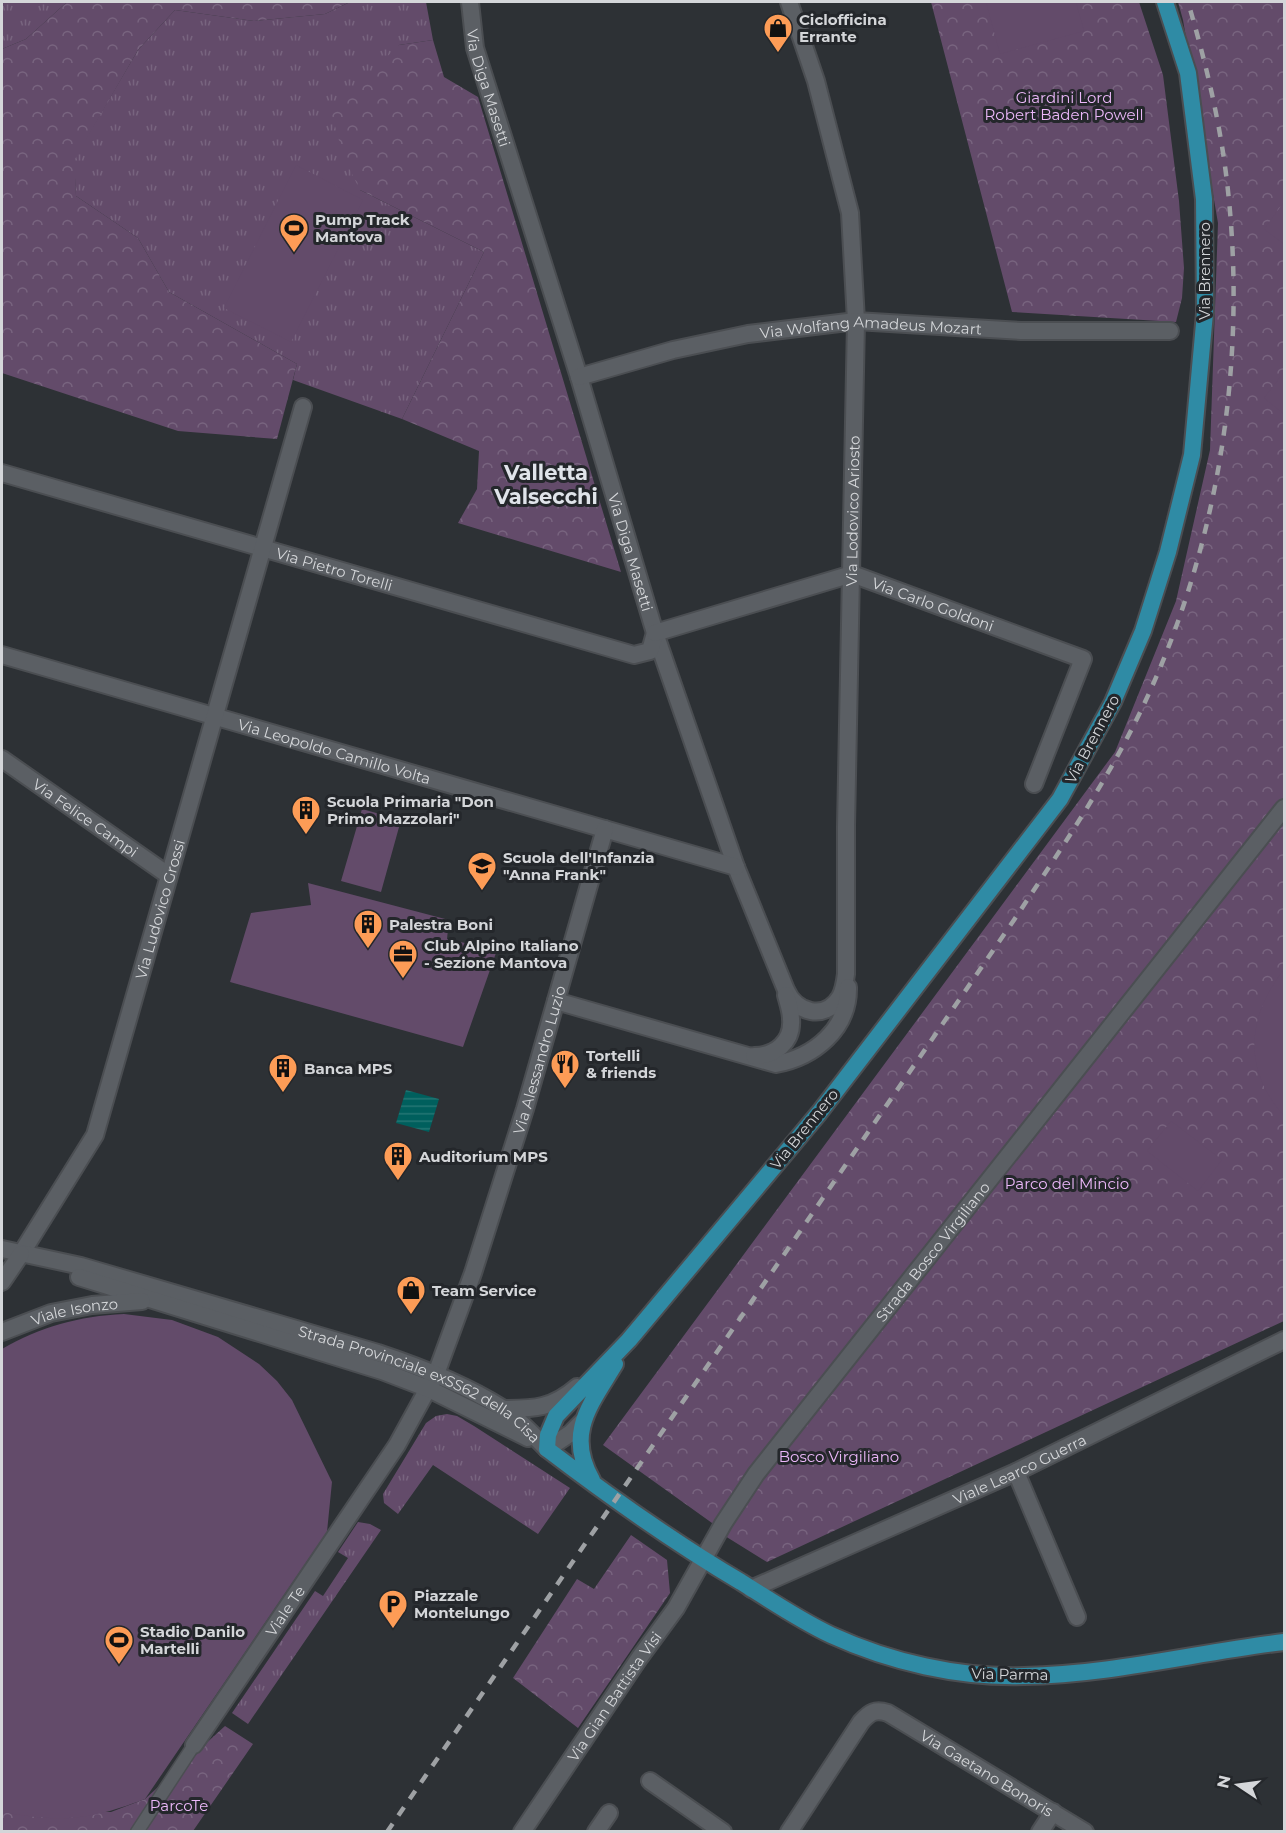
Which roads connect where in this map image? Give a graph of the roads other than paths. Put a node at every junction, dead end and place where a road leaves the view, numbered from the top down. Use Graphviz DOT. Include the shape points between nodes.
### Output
graph roads {
  1 [pos="470,2"];
  2 [pos="789,2"];
  3 [pos="1165,2"];
  4 [pos="856,321"];
  5 [pos="1170,331"];
  6 [pos="579,377"];
  7 [pos="303,407"];
  8 [pos="2,473"];
  9 [pos="263,548"];
  10 [pos="852,574"];
  11 [pos="656,633"];
  12 [pos="2,655"];
  13 [pos="214,716"];
  14 [pos="2,759"];
  15 [pos="1034,783"];
  16 [pos="1284,808"];
  17 [pos="605,829"];
  18 [pos="736,867"];
  19 [pos="168,875"];
  20 [pos="846,974"];
  21 [pos="786,990"];
  22 [pos="556,1002"];
  23 [pos="815,1011"];
  24 [pos="738,1053"];
  25 [pos="2,1249"];
  26 [pos="21,1254"];
  27 [pos="2,1282"];
  28 [pos="152,1300"];
  29 [pos="2,1332"];
  30 [pos="629,1340"];
  31 [pos="1284,1340"];
  32 [pos="433,1382"];
  33 [pos="503,1408"];
  34 [pos="582,1422"];
  35 [pos="547,1449"];
  36 [pos="1016,1472"];
  37 [pos="596,1486"];
  38 [pos="704,1561"];
  39 [pos="751,1589"];
  40 [pos="1077,1617"];
  41 [pos="1284,1642"];
  42 [pos="194,1745"];
  43 [pos="650,1781"];
  44 [pos="1053,1812"];
  45 [pos="609,1813"];
  46 [pos="137,1832"];
  47 [pos="522,1832"];
  48 [pos="596,1832"];
  49 [pos="723,1832"];
  50 [pos="789,1832"];
  51 [pos="1040,1832"];
  52 [pos="1085,1832"];
  1 -- 6 [label="street, Via Diga Masetti" via="475,48"];
  2 -- 4 [label="street, Via Lodovico Ariosto" via="816,81 850,213"];
  3 -- 30 [label="main road, Via Brennero" via="1188,73 1204,199 1204,313 1192,455 1143,631 1113,702 1060,799 819,1113"];
  4 -- 5 [label="street, Via Wolfang Amadeus Mozart" via="1021,331"];
  4 -- 6 [label="street, Via Wolfang Amadeus Mozart" via="748,334"];
  4 -- 10 [label="street, Via Lodovico Ariosto"];
  6 -- 11 [label="street, Via Diga Masetti"];
  7 -- 9 [label="street, Via Ludovico Grossi"];
  8 -- 9 [label="street, Via Pietro Torelli"];
  9 -- 11 [label="street, Via Pietro Torelli" via="634,656 650,651"];
  9 -- 13 [label="street, Via Ludovico Grossi"];
  10 -- 11 [label="street"];
  10 -- 15 [label="street, Via Carlo Goldoni" via="1083,658"];
  10 -- 20 [label="street, Via Lodovico Ariosto"];
  11 -- 18 [label="street, Via Diga Masetti"];
  12 -- 13 [label="street, Via Leopoldo Camillo Volta"];
  13 -- 17 [label="street, Via Leopoldo Camillo Volta"];
  13 -- 19 [label="street, Via Ludovico Grossi"];
  14 -- 19 [label="street, Via Felice Campi"];
  16 -- 38 [label="street, Strada Bosco Virgiliano" via="756,1474"];
  17 -- 18 [label="street, Via Leopoldo Camillo Volta"];
  17 -- 22 [label="street, Via Alessandro Luzio"];
  18 -- 21 [label="street, Via Diga Masetti"];
  19 -- 26 [label="street, Via Ludovico Grossi" via="95,1135"];
  20 -- 23 [label="street, Via Lodovico Ariosto" via="839,998 825,1010"];
  20 -- 24 [label="street" via="844,1013 830,1036 811,1052 776,1064"];
  21 -- 23 [label="street, Via Diga Masetti" via="797,1006"];
  21 -- 24 [label="street" via="791,1020 786,1042 768,1055"];
  22 -- 24 [label="street"];
  22 -- 32 [label="street, Via Alessandro Luzio" via="477,1262"];
  25 -- 26 [label="street"];
  26 -- 27 [label="street"];
  26 -- 28 [label="street, Strada Provinciale exSS62 della Cisa" via="60,1271"];
  26 -- 32 [label="street, Strada Provinciale exSS62 della Cisa" via="81,1266 343,1342 378,1353"];
  28 -- 29 [label="street, Viale Isonzo" via="51,1312"];
  28 -- 32 [label="street, Strada Provinciale exSS62 della Cisa" via="382,1371"];
  30 -- 33 [label="street, Via Brennero" via="565,1397 540,1408"];
  30 -- 34 [label="main road, Via Brennero"];
  30 -- 35 [label="main road, Via Brennero" via="556,1416"];
  31 -- 36 [label="street, Viale Learco Guerra"];
  32 -- 33 [label="street, Strada Provinciale exSS62 della Cisa"];
  32 -- 35 [label="street, Strada Provinciale exSS62 della Cisa"];
  32 -- 42 [label="street, Viale Te" via="397,1445"];
  33 -- 35 [label="street, Strada Provinciale exSS62 della Cisa"];
  34 -- 35 [label="street, Via Brennero"];
  34 -- 37 [label="main road, Via Brennero" via="583,1463"];
  35 -- 37 [label="main road, Via Parma"];
  36 -- 39 [label="street, Viale Learco Guerra"];
  36 -- 40 [label="street"];
  37 -- 38 [label="main road, Via Parma"];
  38 -- 39 [label="main road, Via Parma"];
  38 -- 47 [label="street, Via Gian Battista Visi"];
  39 -- 41 [label="main road, Via Parma" via="815,1627 858,1646 954,1672 1053,1675"];
  42 -- 46 [label="street, Viale Te"];
  43 -- 49 [label="street"];
  44 -- 50 [label="street, Via Gaetano Bonoris" via="878,1710 870,1712 855,1731"];
  44 -- 51 [label="street"];
  44 -- 52 [label="street, Via Gaetano Bonoris"];
  45 -- 48 [label="street"];
}
